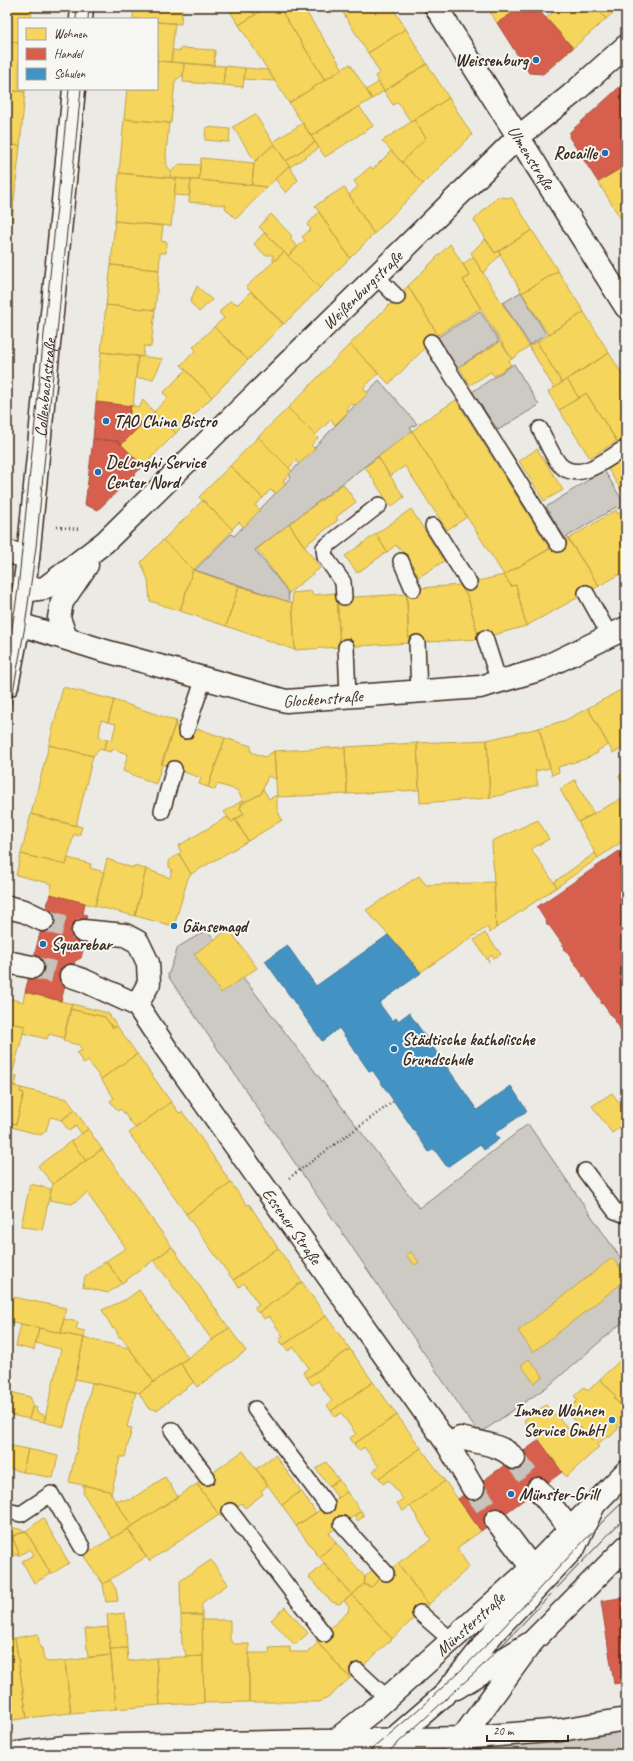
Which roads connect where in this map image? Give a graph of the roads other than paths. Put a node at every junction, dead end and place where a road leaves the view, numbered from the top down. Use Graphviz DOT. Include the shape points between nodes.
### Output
graph roads {
  1 [pos="82,7"];
  2 [pos="436,7"];
  3 [pos="81,18"];
  4 [pos="626,46"];
  5 [pos="74,90"];
  6 [pos="518,137"];
  7 [pos="376,276"];
  8 [pos="397,297"];
  9 [pos="626,307"];
  10 [pos="431,342"];
  11 [pos="540,429"];
  12 [pos="622,450"];
  13 [pos="379,505"];
  14 [pos="433,526"];
  15 [pos="109,537"];
  16 [pos="558,544"];
  17 [pos="7,551"];
  18 [pos="28,558"];
  19 [pos="401,561"];
  20 [pos="469,583"];
  21 [pos="413,588"];
  22 [pos="23,591"];
  23 [pos="586,593"];
  24 [pos="344,597"];
  25 [pos="13,625"];
  26 [pos="618,632"];
  27 [pos="66,638"];
  28 [pos="485,638"];
  29 [pos="417,643"];
  30 [pos="346,647"];
  31 [pos="204,678"];
  32 [pos="499,682"];
  33 [pos="7,686"];
  34 [pos="419,692"];
  35 [pos="348,696"];
  36 [pos="186,731"];
  37 [pos="174,769"];
  38 [pos="162,811"];
  39 [pos="7,907"];
  40 [pos="43,920"];
  41 [pos="83,931"];
  42 [pos="7,962"];
  43 [pos="32,967"];
  44 [pos="71,976"];
  45 [pos="137,1005"];
  46 [pos="586,1171"];
  47 [pos="626,1215"];
  48 [pos="255,1409"];
  49 [pos="172,1430"];
  50 [pos="448,1445"];
  51 [pos="514,1458"];
  52 [pos="626,1472"];
  53 [pos="206,1477"];
  54 [pos="473,1488"];
  55 [pos="538,1489"];
  56 [pos="596,1501"];
  57 [pos="327,1505"];
  58 [pos="7,1511"];
  59 [pos="230,1511"];
  60 [pos="496,1520"];
  61 [pos="342,1524"];
  62 [pos="570,1529"];
  63 [pos="82,1547"];
  64 [pos="626,1547"];
  65 [pos="532,1568"];
  66 [pos="386,1574"];
  67 [pos="420,1613"];
  68 [pos="324,1634"];
  69 [pos="451,1640"];
  70 [pos="532,1642"];
  71 [pos="358,1671"];
  72 [pos="443,1696"];
  73 [pos="387,1698"];
  74 [pos="626,1719"];
  75 [pos="462,1738"];
  76 [pos="337,1739"];
  77 [pos="393,1740"];
  78 [pos="10,1754"];
  79 [pos="376,1754"];
  80 [pos="425,1754"];
  1 -- 3 [label="street"];
  2 -- 6 [label="street, Ulmenstraße"];
  4 -- 6 [label="street, Weißenburgstraße" via="571,95"];
  5 -- 18 [label="street, Collenbachstraße"];
  6 -- 7 [label="street, Weißenburgstraße"];
  6 -- 9 [label="street, Ulmenstraße"];
  7 -- 8 [label="lane"];
  7 -- 15 [label="street, Weißenburgstraße"];
  10 -- 16 [label="lane"];
  11 -- 12 [label="lane" via="560,464 571,472 588,470"];
  13 -- 24 [label="lane" via="324,548 325,557 343,582"];
  14 -- 20 [label="lane"];
  15 -- 22 [label="street, Weißenburgstraße" via="45,588"];
  15 -- 27 [label="street, Weißenburgstraße" via="62,602 59,618"];
  17 -- 18 [label="street"];
  18 -- 22 [label="street, Collenbachstraße"];
  19 -- 21 [label="lane"];
  22 -- 25 [label="street, Collenbachstraße"];
  23 -- 26 [label="lane"];
  25 -- 27 [label="street, Glockenstraße"];
  25 -- 33 [label="street, Collenbachstraße"];
  26 -- 32 [label="street, Glockenstraße" via="539,670"];
  27 -- 31 [label="street, Glockenstraße"];
  28 -- 32 [label="lane"];
  29 -- 34 [label="lane"];
  30 -- 35 [label="lane"];
  31 -- 35 [label="street, Glockenstraße" via="286,700"];
  31 -- 36 [label="lane"];
  32 -- 34 [label="street, Glockenstraße" via="480,687"];
  34 -- 35 [label="street, Glockenstraße"];
  37 -- 38 [label="lane"];
  39 -- 40 [label="street" via="24,910"];
  41 -- 45 [label="street" via="125,935 138,942 148,963 149,983"];
  42 -- 43 [label="street"];
  44 -- 45 [label="street"];
  45 -- 50 [label="street, Essener Straße"];
  46 -- 47 [label="lane" via="615,1211"];
  48 -- 57 [label="lane"];
  49 -- 53 [label="lane"];
  50 -- 51 [label="street" via="460,1438 495,1446"];
  50 -- 54 [label="street, Essener Straße"];
  52 -- 56 [label="street, Münsterstraße"];
  55 -- 62 [label="street"];
  56 -- 62 [label="street, Münsterstraße"];
  56 -- 72 [label="street, Münsterstraße" via="574,1548 495,1631"];
  58 -- 63 [label="lane" via="21,1514 51,1494"];
  59 -- 68 [label="lane"];
  60 -- 65 [label="street"];
  61 -- 66 [label="lane"];
  62 -- 65 [label="street, Münsterstraße"];
  64 -- 70 [label="street, Münsterstraße"];
  65 -- 69 [label="street, Münsterstraße"];
  67 -- 69 [label="lane"];
  69 -- 73 [label="street, Münsterstraße"];
  70 -- 72 [label="street, Münsterstraße"];
  70 -- 75 [label="street, Münsterstraße"];
  71 -- 73 [label="lane"];
  72 -- 77 [label="street, Münsterstraße"];
  73 -- 76 [label="street, Münsterstraße"];
  74 -- 75 [label="street" via="560,1730"];
  75 -- 77 [label="street"];
  75 -- 80 [label="street"];
  76 -- 77 [label="street"];
  76 -- 78 [label="street" via="65,1747"];
  77 -- 79 [label="street, Münsterstraße"];
}
